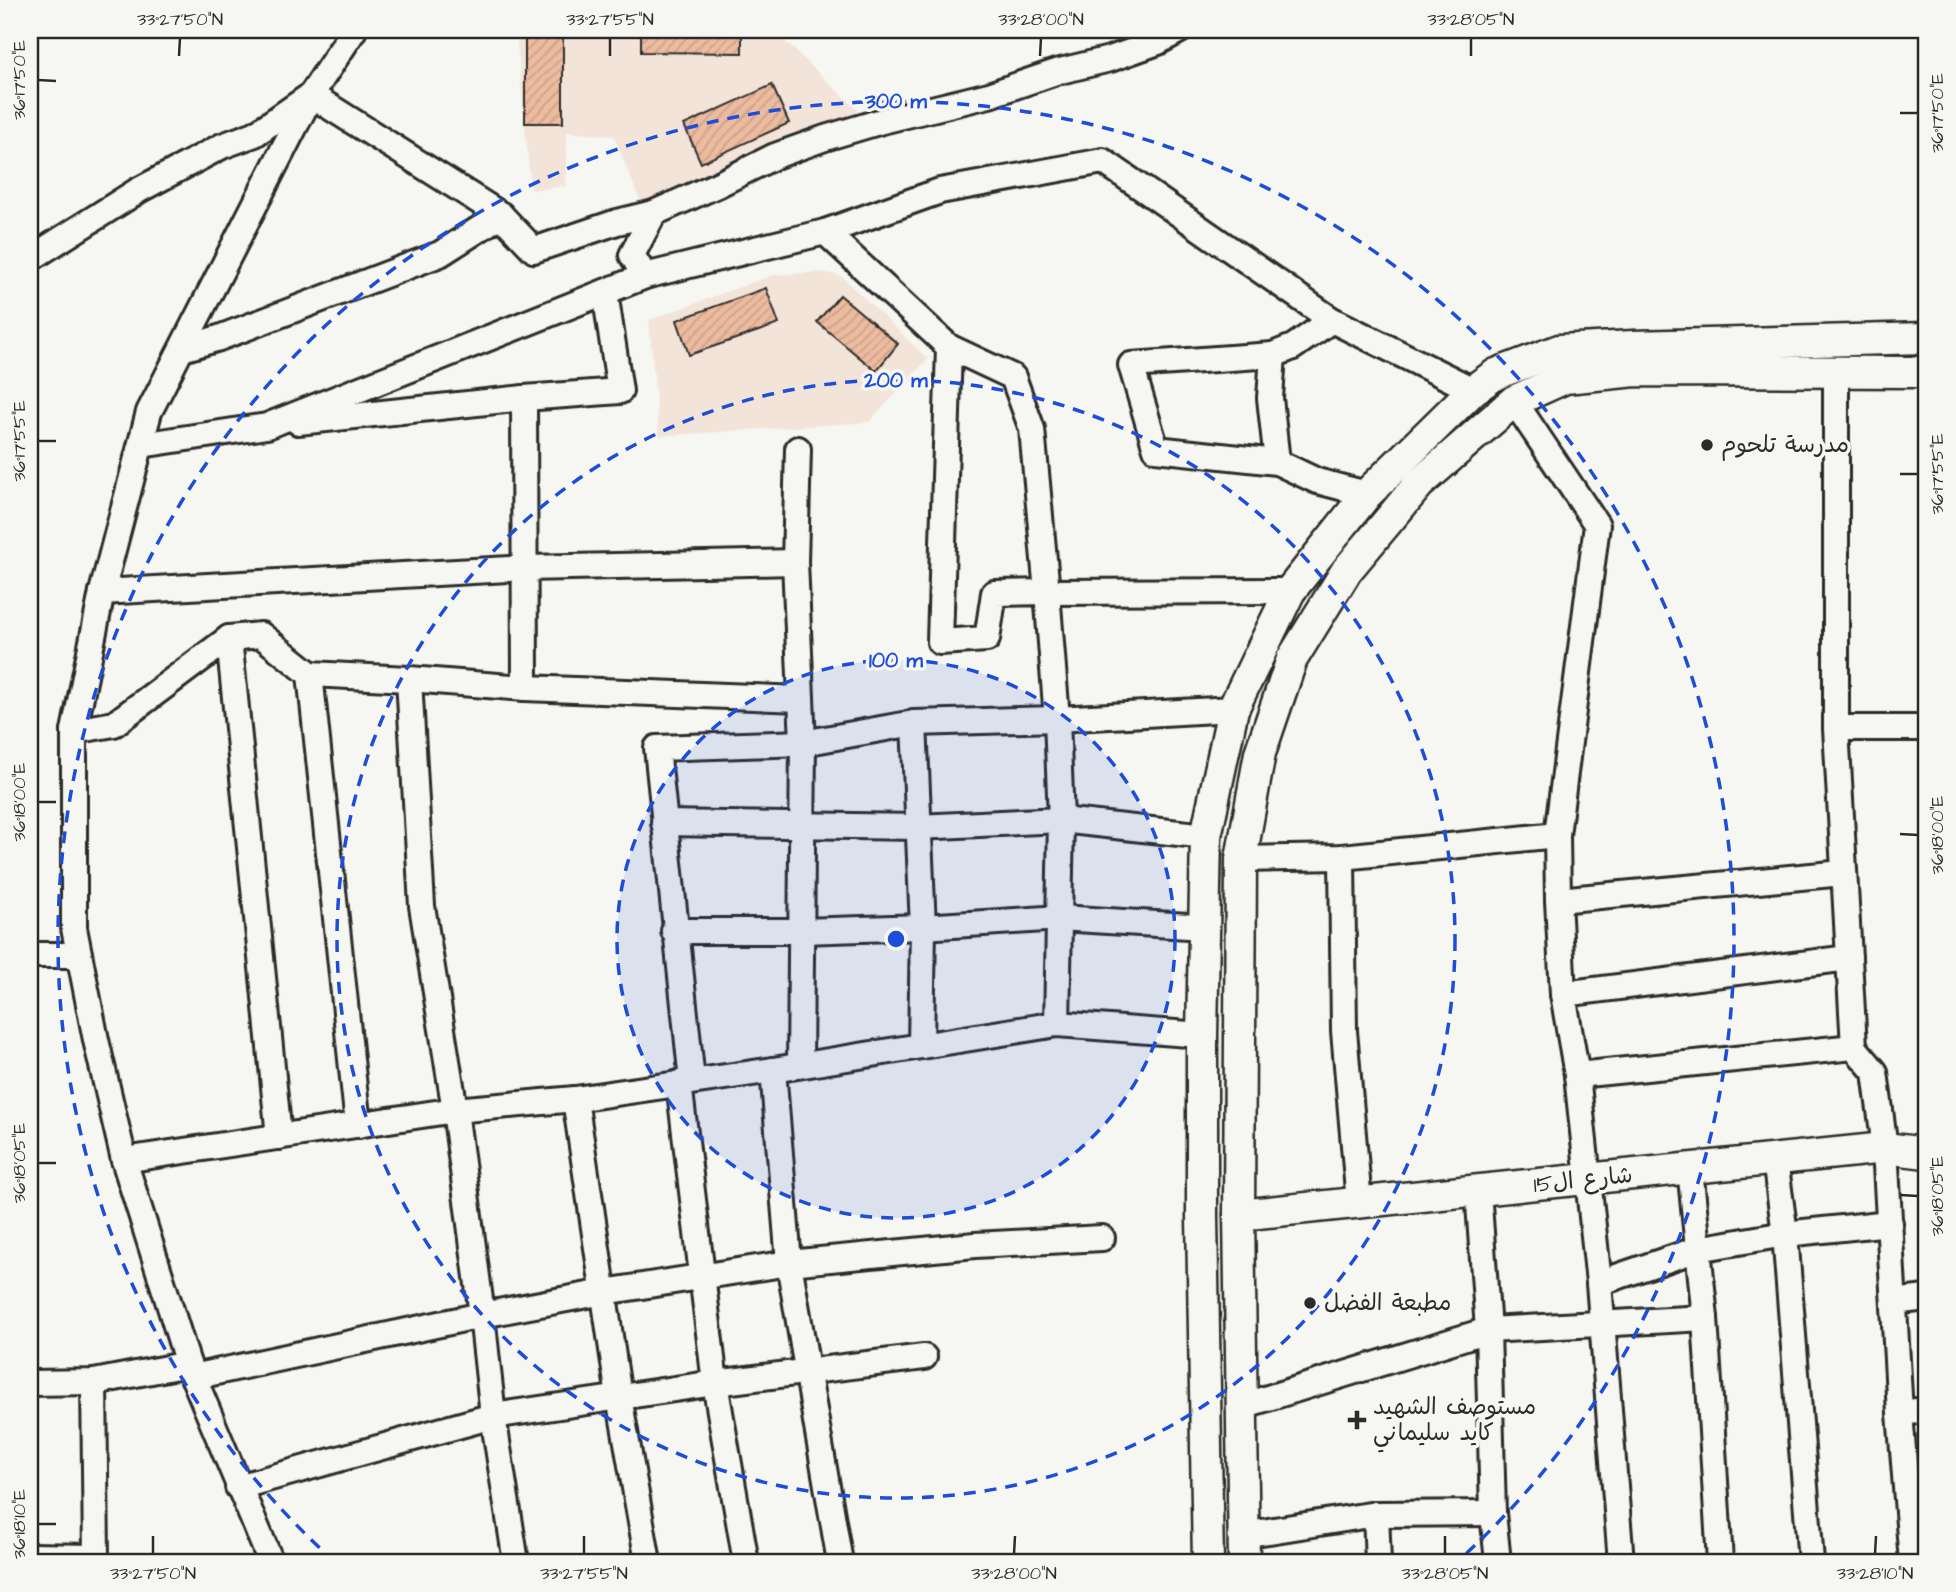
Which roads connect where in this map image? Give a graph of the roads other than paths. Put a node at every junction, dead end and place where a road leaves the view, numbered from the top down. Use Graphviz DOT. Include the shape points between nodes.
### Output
graph roads {
  1 [pos="354,30"];
  2 [pos="1180,30"];
  3 [pos="311,94"];
  4 [pos="654,213"];
  5 [pos="500,215"];
  6 [pos="825,232"];
  7 [pos="30,259"];
  8 [pos="645,276"];
  9 [pos="605,292"];
  10 [pos="1332,320"];
  11 [pos="1926,338"];
  12 [pos="949,347"];
  13 [pos="182,349"];
  14 [pos="1273,355"];
  15 [pos="1926,372"];
  16 [pos="1836,373"];
  17 [pos="1473,390"];
  18 [pos="524,398"];
  19 [pos="1514,401"];
  20 [pos="267,426"];
  21 [pos="141,445"];
  22 [pos="798,449"];
  23 [pos="1277,462"];
  24 [pos="1367,494"];
  25 [pos="796,562"];
  26 [pos="526,568"];
  27 [pos="1290,591"];
  28 [pos="102,592"];
  29 [pos="1047,592"];
  30 [pos="229,638"];
  31 [pos="310,674"];
  32 [pos="409,679"];
  33 [pos="524,688"];
  34 [pos="801,699"];
  35 [pos="1233,709"];
  36 [pos="1057,719"];
  37 [pos="914,723"];
  38 [pos="1836,728"];
  39 [pos="1926,728"];
  40 [pos="74,731"];
  41 [pos="803,743"];
  42 [pos="1061,820"];
  43 [pos="663,823"];
  44 [pos="801,826"];
  45 [pos="918,827"];
  46 [pos="1557,835"];
  47 [pos="1206,836"];
  48 [pos="1342,857"];
  49 [pos="1241,859"];
  50 [pos="1843,873"];
  51 [pos="1558,900"];
  52 [pos="1060,918"];
  53 [pos="923,927"];
  54 [pos="1204,927"];
  55 [pos="674,931"];
  56 [pos="801,931"];
  57 [pos="30,955"];
  58 [pos="79,955"];
  59 [pos="1849,958"];
  60 [pos="1563,994"];
  61 [pos="1057,1024"];
  62 [pos="1202,1035"];
  63 [pos="921,1046"];
  64 [pos="1854,1047"];
  65 [pos="800,1065"];
  66 [pos="773,1070"];
  67 [pos="1577,1075"];
  68 [pos="685,1082"];
  69 [pos="575,1099"];
  70 [pos="454,1110"];
  71 [pos="358,1125"];
  72 [pos="279,1137"];
  73 [pos="1885,1148"];
  74 [pos="1926,1153"];
  75 [pos="124,1160"];
  76 [pos="1774,1160"];
  77 [pos="1690,1168"];
  78 [pos="1587,1179"];
  79 [pos="1478,1191"];
  80 [pos="1359,1203"];
  81 [pos="1239,1215"];
  82 [pos="1890,1223"];
  83 [pos="1785,1234"];
  84 [pos="1102,1238"];
  85 [pos="1698,1249"];
  86 [pos="789,1263"];
  87 [pos="702,1276"];
  88 [pos="1599,1283"];
  89 [pos="604,1292"];
  90 [pos="1926,1298"];
  91 [pos="1895,1303"];
  92 [pos="482,1315"];
  93 [pos="1705,1318"];
  94 [pos="1602,1324"];
  95 [pos="1488,1330"];
  96 [pos="924,1357"];
  97 [pos="191,1371"];
  98 [pos="806,1371"];
  99 [pos="94,1382"];
  100 [pos="30,1383"];
  101 [pos="715,1383"];
  102 [pos="619,1397"];
  103 [pos="1242,1406"];
  104 [pos="1926,1410"];
  105 [pos="1900,1413"];
  106 [pos="493,1416"];
  107 [pos="238,1487"];
  108 [pos="1917,1487"];
  109 [pos="1493,1513"];
  110 [pos="1376,1514"];
  111 [pos="1244,1549"];
  112 [pos="30,1556"];
  113 [pos="271,1562"];
  114 [pos="516,1562"];
  115 [pos="648,1562"];
  116 [pos="746,1562"];
  117 [pos="840,1562"];
  118 [pos="1208,1562"];
  119 [pos="1378,1562"];
  120 [pos="1498,1562"];
  121 [pos="1621,1562"];
  122 [pos="1720,1562"];
  123 [pos="1811,1562"];
  124 [pos="1912,1562"];
  1 -- 3 [label="street"];
  2 -- 4 [label="street" via="1110,59 825,138 775,156"];
  3 -- 5 [label="street"];
  3 -- 7 [label="street" via="255,134 222,146 139,190"];
  3 -- 13 [label="street"];
  4 -- 5 [label="street" via="534,250"];
  4 -- 8 [label="street" via="632,255"];
  5 -- 13 [label="street" via="440,254"];
  6 -- 8 [label="street"];
  6 -- 10 [label="street" via="940,191 1103,161"];
  6 -- 12 [label="street"];
  8 -- 9 [label="street"];
  9 -- 18 [label="street" via="620,391"];
  9 -- 20 [label="street"];
  10 -- 14 [label="street"];
  10 -- 17 [label="street"];
  11 -- 17 [label="main road" via="1559,350 1496,374"];
  12 -- 29 [label="street" via="1013,377 1032,429"];
  12 -- 29 [label="street" via="940,642 987,639 994,593"];
  13 -- 21 [label="street" via="149,412"];
  14 -- 23 [label="street" via="1269,398"];
  14 -- 23 [label="street" via="1131,365 1156,449"];
  15 -- 16 [label="main road"];
  16 -- 19 [label="main road" via="1636,371 1565,378"];
  16 -- 38 [label="street"];
  17 -- 24 [label="main road"];
  18 -- 20 [label="street"];
  18 -- 26 [label="street"];
  19 -- 46 [label="street" via="1597,525"];
  19 -- 49 [label="main road" via="1419,484 1346,570 1292,659 1260,752"];
  20 -- 21 [label="street"];
  21 -- 28 [label="street"];
  22 -- 25 [label="street"];
  23 -- 24 [label="street" via="1317,481"];
  24 -- 27 [label="main road"];
  25 -- 26 [label="street"];
  25 -- 34 [label="street"];
  26 -- 28 [label="street"];
  26 -- 33 [label="street"];
  27 -- 29 [label="street"];
  27 -- 35 [label="main road"];
  28 -- 40 [label="street"];
  29 -- 36 [label="street"];
  30 -- 31 [label="street" via="261,635"];
  30 -- 40 [label="street" via="114,724"];
  30 -- 72 [label="street"];
  31 -- 32 [label="street"];
  31 -- 71 [label="street"];
  32 -- 33 [label="street"];
  32 -- 70 [label="street" via="422,905"];
  33 -- 34 [label="street"];
  34 -- 41 [label="street"];
  35 -- 36 [label="street"];
  35 -- 47 [label="main road"];
  36 -- 37 [label="street"];
  36 -- 42 [label="street"];
  37 -- 41 [label="street"];
  37 -- 45 [label="street"];
  38 -- 39 [label="street"];
  38 -- 50 [label="street"];
  40 -- 58 [label="street" via="74,928"];
  41 -- 43 [label="street" via="657,748"];
  41 -- 44 [label="street"];
  42 -- 45 [label="street"];
  42 -- 47 [label="street"];
  42 -- 52 [label="street"];
  43 -- 44 [label="street"];
  43 -- 55 [label="street"];
  44 -- 45 [label="street"];
  44 -- 56 [label="street"];
  45 -- 53 [label="street"];
  46 -- 48 [label="street"];
  46 -- 51 [label="street"];
  47 -- 54 [label="main road"];
  48 -- 49 [label="street"];
  48 -- 80 [label="street" via="1344,1031"];
  49 -- 81 [label="main road"];
  50 -- 51 [label="street"];
  50 -- 59 [label="street"];
  51 -- 60 [label="street"];
  52 -- 53 [label="street"];
  52 -- 54 [label="street"];
  52 -- 61 [label="street"];
  53 -- 56 [label="street"];
  53 -- 63 [label="street"];
  54 -- 62 [label="main road"];
  55 -- 56 [label="street"];
  55 -- 68 [label="street"];
  56 -- 65 [label="street"];
  57 -- 58 [label="street"];
  58 -- 75 [label="street"];
  59 -- 60 [label="street"];
  59 -- 64 [label="street"];
  60 -- 67 [label="street"];
  61 -- 62 [label="street"];
  61 -- 63 [label="street"];
  62 -- 118 [label="main road"];
  63 -- 65 [label="street"];
  64 -- 67 [label="street"];
  64 -- 73 [label="street" via="1875,1072"];
  65 -- 66 [label="street"];
  66 -- 68 [label="street"];
  66 -- 86 [label="street"];
  67 -- 78 [label="street"];
  68 -- 69 [label="street"];
  68 -- 87 [label="street"];
  69 -- 70 [label="street"];
  69 -- 89 [label="street"];
  70 -- 71 [label="street"];
  70 -- 92 [label="street"];
  71 -- 72 [label="street"];
  72 -- 75 [label="street"];
  73 -- 74 [label="main road, شارع ال15"];
  73 -- 76 [label="main road, شارع ال15"];
  73 -- 82 [label="street"];
  75 -- 97 [label="street"];
  76 -- 77 [label="main road, شارع ال15"];
  76 -- 83 [label="street"];
  77 -- 78 [label="main road, شارع ال15"];
  77 -- 85 [label="street"];
  78 -- 79 [label="main road, شارع ال15"];
  78 -- 88 [label="street"];
  79 -- 80 [label="main road, شارع ال15"];
  79 -- 95 [label="street"];
  80 -- 81 [label="main road, شارع ال15"];
  81 -- 103 [label="main road"];
  82 -- 83 [label="street"];
  82 -- 91 [label="street"];
  83 -- 85 [label="street"];
  83 -- 123 [label="street"];
  84 -- 86 [label="street"];
  85 -- 88 [label="street"];
  85 -- 93 [label="street"];
  86 -- 87 [label="street"];
  86 -- 98 [label="street"];
  87 -- 89 [label="street"];
  87 -- 101 [label="street"];
  88 -- 94 [label="street"];
  89 -- 92 [label="street"];
  89 -- 102 [label="street"];
  90 -- 91 [label="street"];
  91 -- 105 [label="street"];
  92 -- 97 [label="street"];
  92 -- 106 [label="street"];
  93 -- 94 [label="street"];
  93 -- 122 [label="street"];
  94 -- 95 [label="street"];
  94 -- 121 [label="street"];
  95 -- 103 [label="street"];
  95 -- 109 [label="street"];
  96 -- 98 [label="street"];
  97 -- 99 [label="street"];
  97 -- 107 [label="street"];
  98 -- 101 [label="street"];
  98 -- 117 [label="street"];
  99 -- 100 [label="street"];
  99 -- 112 [label="street" via="96,1557"];
  101 -- 102 [label="street"];
  101 -- 116 [label="street"];
  102 -- 106 [label="street"];
  102 -- 115 [label="street"];
  103 -- 111 [label="main road"];
  104 -- 105 [label="street"];
  105 -- 108 [label="street"];
  106 -- 107 [label="street"];
  106 -- 114 [label="street"];
  107 -- 113 [label="street"];
  108 -- 124 [label="street"];
  109 -- 110 [label="street"];
  109 -- 120 [label="street"];
  110 -- 111 [label="street"];
  110 -- 119 [label="street"];
}
